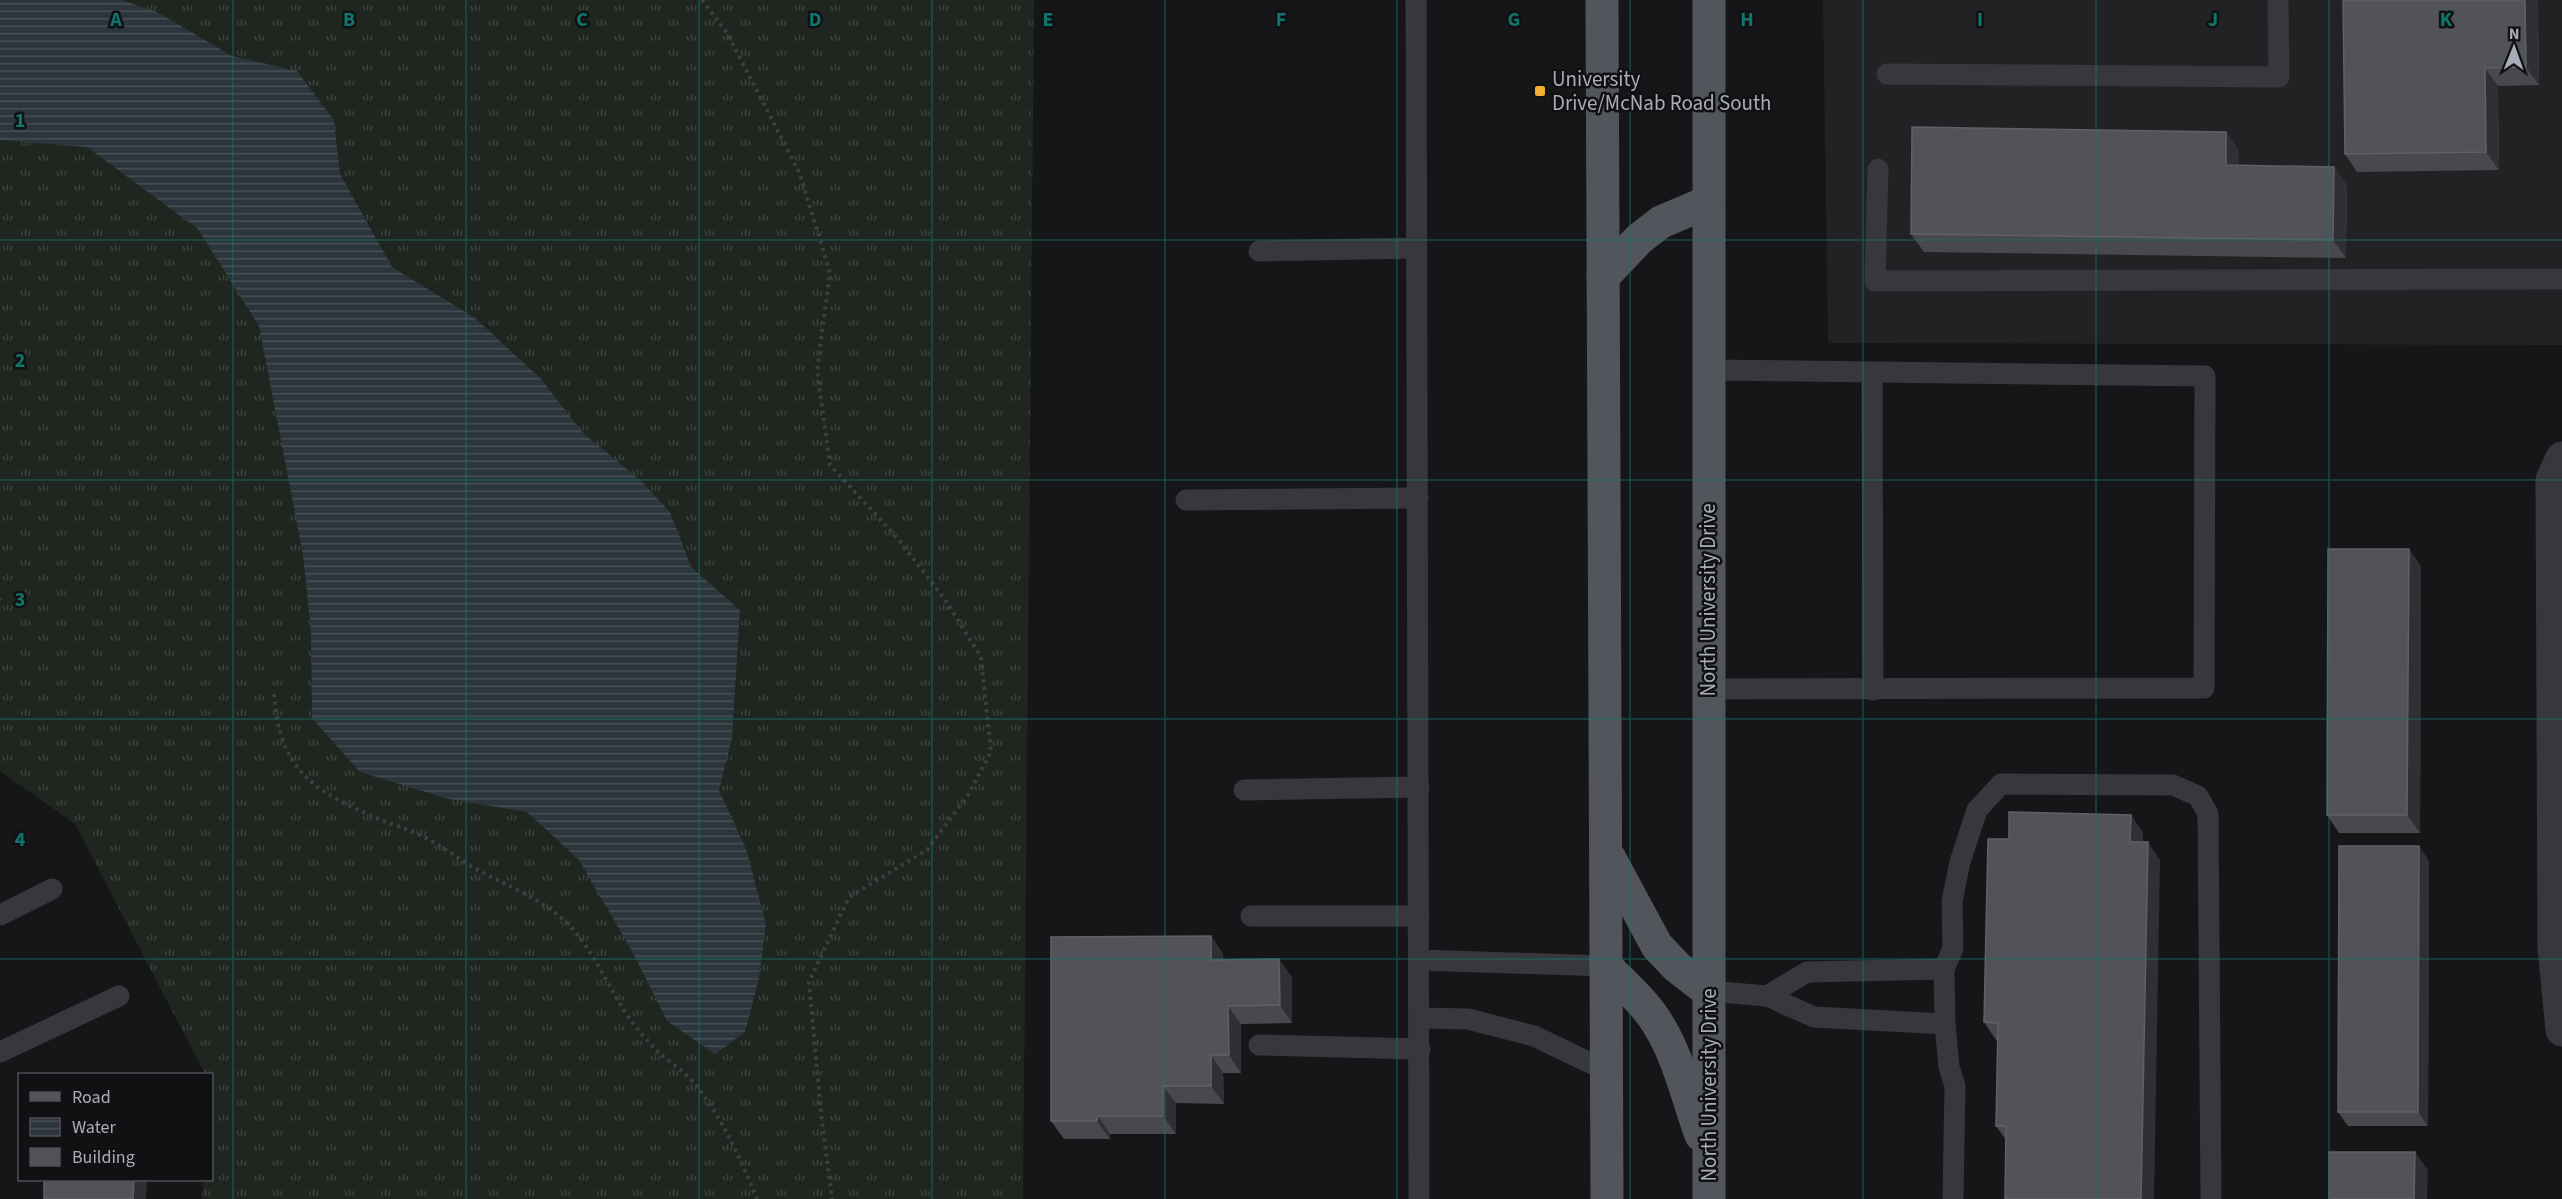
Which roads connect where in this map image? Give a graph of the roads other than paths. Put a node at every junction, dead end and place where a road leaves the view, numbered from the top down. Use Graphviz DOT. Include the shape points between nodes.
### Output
graph roads {
  1 [pos="1416,0"];
  2 [pos="1602,0"];
  3 [pos="1708,0"];
  4 [pos="2278,0"];
  5 [pos="1887,74"];
  6 [pos="1878,170"];
  7 [pos="1708,202"];
  8 [pos="1416,248"];
  9 [pos="1259,251"];
  10 [pos="1603,276"];
  11 [pos="2562,279"];
  12 [pos="1708,370"];
  13 [pos="1872,372"];
  14 [pos="2562,458"];
  15 [pos="1419,498"];
  16 [pos="1186,500"];
  17 [pos="1708,689"];
  18 [pos="1873,690"];
  19 [pos="1419,788"];
  20 [pos="1244,790"];
  21 [pos="1606,850"];
  22 [pos="52,889"];
  23 [pos="0,915"];
  24 [pos="1251,916"];
  25 [pos="1419,916"];
  26 [pos="1419,960"];
  27 [pos="1606,966"];
  28 [pos="1944,969"];
  29 [pos="1708,991"];
  30 [pos="119,996"];
  31 [pos="1767,996"];
  32 [pos="1420,1018"];
  33 [pos="1945,1024"];
  34 [pos="2562,1030"];
  35 [pos="1259,1045"];
  36 [pos="1420,1049"];
  37 [pos="0,1052"];
  38 [pos="1607,1071"];
  39 [pos="1709,1160"];
  40 [pos="1419,1199"];
  41 [pos="1607,1199"];
  42 [pos="1709,1199"];
  43 [pos="1953,1199"];
  44 [pos="2211,1199"];
  1 -- 8 [label="lane"];
  2 -- 10 [label="main road"];
  3 -- 7 [label="main road, North University Drive"];
  4 -- 5 [label="lane" via="2280,76"];
  6 -- 11 [label="lane" via="1875,281"];
  7 -- 10 [label="main road" via="1661,222 1638,239"];
  7 -- 12 [label="main road, North University Drive"];
  8 -- 9 [label="lane"];
  8 -- 15 [label="lane"];
  10 -- 21 [label="main road"];
  12 -- 13 [label="lane"];
  12 -- 17 [label="main road, North University Drive"];
  13 -- 18 [label="lane"];
  13 -- 18 [label="lane" via="2205,376 2204,688"];
  14 -- 34 [label="street" via="2552,480 2554,948"];
  15 -- 16 [label="lane"];
  15 -- 19 [label="lane"];
  17 -- 18 [label="lane"];
  17 -- 29 [label="main road, North University Drive"];
  19 -- 20 [label="lane"];
  19 -- 25 [label="lane"];
  21 -- 27 [label="main road"];
  21 -- 29 [label="main road" via="1657,946"];
  22 -- 23 [label="lane"];
  24 -- 25 [label="lane"];
  25 -- 26 [label="lane"];
  26 -- 27 [label="lane"];
  26 -- 32 [label="lane"];
  27 -- 38 [label="main road"];
  27 -- 39 [label="main road" via="1659,1026"];
  28 -- 31 [label="lane" via="1807,972"];
  28 -- 33 [label="lane"];
  28 -- 44 [label="lane" via="1953,948 1952,901 1960,862 1977,810 2001,784 2173,785 2198,796 2208,814"];
  29 -- 31 [label="lane"];
  29 -- 39 [label="main road, North University Drive"];
  30 -- 37 [label="lane"];
  31 -- 33 [label="lane" via="1814,1017"];
  32 -- 36 [label="lane"];
  32 -- 38 [label="lane" via="1468,1019 1534,1036"];
  33 -- 43 [label="lane" via="1955,1086"];
  35 -- 36 [label="lane"];
  36 -- 40 [label="lane"];
  38 -- 41 [label="main road"];
  39 -- 42 [label="main road, North University Drive"];
}
